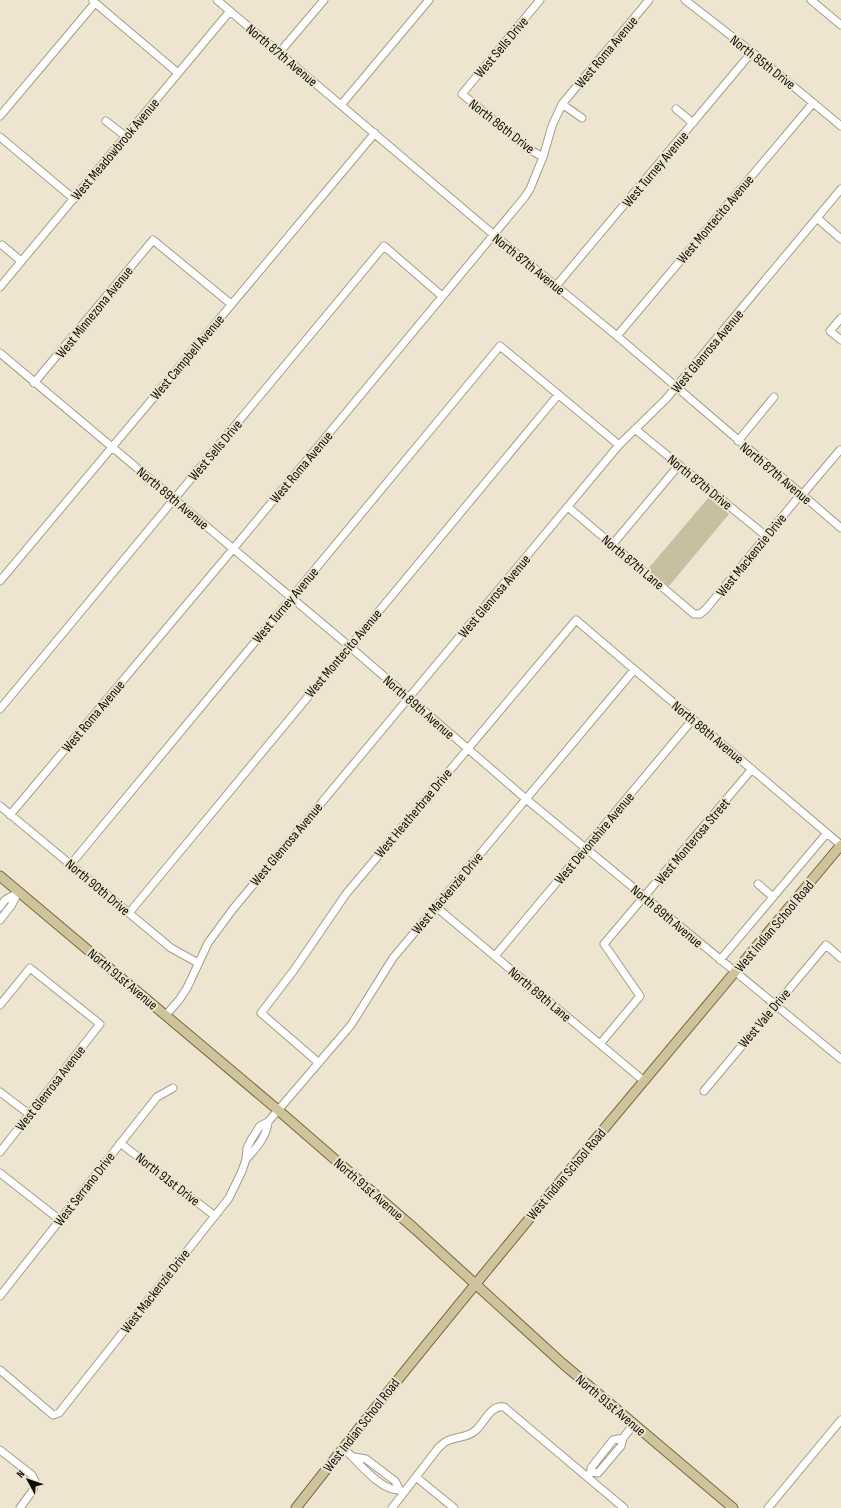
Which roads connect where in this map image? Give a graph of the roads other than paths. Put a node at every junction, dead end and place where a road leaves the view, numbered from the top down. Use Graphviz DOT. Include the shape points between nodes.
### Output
graph roads {
  1 [pos="217,0"];
  2 [pos="324,0"];
  3 [pos="429,0"];
  4 [pos="540,0"];
  5 [pos="649,0"];
  6 [pos="685,0"];
  7 [pos="811,0"];
  8 [pos="93,1"];
  9 [pos="230,11"];
  10 [pos="841,25"];
  11 [pos="752,52"];
  12 [pos="279,53"];
  13 [pos="178,73"];
  14 [pos="462,94"];
  15 [pos="813,103"];
  16 [pos="562,104"];
  17 [pos="341,105"];
  18 [pos="676,109"];
  19 [pos="0,116"];
  20 [pos="582,118"];
  21 [pos="106,120"];
  22 [pos="693,123"];
  23 [pos="841,126"];
  24 [pos="374,133"];
  25 [pos="125,136"];
  26 [pos="0,137"];
  27 [pos="543,157"];
  28 [pos="841,189"];
  29 [pos="74,199"];
  30 [pos="817,218"];
  31 [pos="494,235"];
  32 [pos="841,239"];
  33 [pos="2,246"];
  34 [pos="21,261"];
  35 [pos="556,286"];
  36 [pos="0,287"];
  37 [pos="442,296"];
  38 [pos="231,304"];
  39 [pos="841,318"];
  40 [pos="617,336"];
  41 [pos="841,340"];
  42 [pos="0,353"];
  43 [pos="34,383"];
  44 [pos="676,387"];
  45 [pos="558,395"];
  46 [pos="774,397"];
  47 [pos="635,429"];
  48 [pos="738,441"];
  49 [pos="619,445"];
  50 [pos="112,447"];
  51 [pos="840,450"];
  52 [pos="680,465"];
  53 [pos="802,494"];
  54 [pos="174,499"];
  55 [pos="568,507"];
  56 [pos="841,528"];
  57 [pos="766,536"];
  58 [pos="612,545"];
  59 [pos="233,549"];
  60 [pos="0,581"];
  61 [pos="292,598"];
  62 [pos="700,614"];
  63 [pos="576,620"];
  64 [pos="349,646"];
  65 [pos="634,670"];
  66 [pos="409,698"];
  67 [pos="0,709"];
  68 [pos="693,719"];
  69 [pos="467,748"];
  70 [pos="752,769"];
  71 [pos="526,799"];
  72 [pos="0,806"];
  73 [pos="10,815"];
  74 [pos="826,833"];
  75 [pos="841,845"];
  76 [pos="586,848"];
  77 [pos="71,864"];
  78 [pos="0,876"];
  79 [pos="758,884"];
  80 [pos="19,892"];
  81 [pos="645,897"];
  82 [pos="773,897"];
  83 [pos="0,907"];
  84 [pos="436,907"];
  85 [pos="129,913"];
  86 [pos="0,920"];
  87 [pos="495,956"];
  88 [pos="841,958"];
  89 [pos="720,960"];
  90 [pos="198,963"];
  91 [pos="735,973"];
  92 [pos="776,1004"];
  93 [pos="0,1005"];
  94 [pos="166,1015"];
  95 [pos="600,1044"];
  96 [pos="841,1059"];
  97 [pos="319,1063"];
  98 [pos="644,1081"];
  99 [pos="173,1088"];
  100 [pos="704,1091"];
  101 [pos="0,1092"];
  102 [pos="278,1110"];
  103 [pos="29,1114"];
  104 [pos="120,1142"];
  105 [pos="0,1152"];
  106 [pos="0,1173"];
  107 [pos="215,1216"];
  108 [pos="60,1220"];
  109 [pos="475,1284"];
  110 [pos="0,1296"];
  111 [pos="0,1370"];
  112 [pos="841,1420"];
  113 [pos="634,1424"];
  114 [pos="343,1448"];
  115 [pos="0,1450"];
  116 [pos="354,1457"];
  117 [pos="380,1470"];
  118 [pos="589,1475"];
  119 [pos="416,1477"];
  120 [pos="375,1478"];
  121 [pos="401,1492"];
  122 [pos="20,1508"];
  123 [pos="296,1508"];
  124 [pos="392,1508"];
  125 [pos="454,1508"];
  126 [pos="624,1508"];
  127 [pos="733,1508"];
  128 [pos="768,1508"];
  1 -- 9 [label="street, North 87th Avenue"];
  2 -- 12 [label="street"];
  3 -- 17 [label="street"];
  4 -- 14 [label="street, West Sells Drive"];
  5 -- 16 [label="street, West Roma Avenue"];
  6 -- 11 [label="street, North 85th Drive"];
  7 -- 10 [label="street"];
  8 -- 13 [label="street"];
  8 -- 19 [label="street"];
  9 -- 12 [label="street, North 87th Avenue"];
  9 -- 13 [label="street, West Meadowbrook Avenue"];
  11 -- 15 [label="street, North 85th Drive"];
  11 -- 22 [label="street, West Turney Avenue"];
  12 -- 17 [label="street, North 87th Avenue"];
  13 -- 25 [label="street, West Meadowbrook Avenue"];
  14 -- 27 [label="street, North 86th Drive" via="527,148"];
  15 -- 23 [label="street, North 85th Drive"];
  15 -- 40 [label="street, West Montecito Avenue"];
  16 -- 20 [label="street"];
  16 -- 27 [label="street, West Roma Avenue"];
  17 -- 24 [label="street, North 87th Avenue"];
  18 -- 22 [label="street"];
  21 -- 25 [label="street"];
  22 -- 35 [label="street, West Turney Avenue"];
  24 -- 31 [label="street, North 87th Avenue"];
  24 -- 38 [label="street, West Campbell Avenue"];
  25 -- 29 [label="street, West Meadowbrook Avenue"];
  26 -- 29 [label="street"];
  27 -- 31 [label="street, West Roma Avenue" via="530,189"];
  28 -- 30 [label="street, West Glenrosa Avenue"];
  29 -- 34 [label="street, West Meadowbrook Avenue"];
  30 -- 32 [label="street"];
  30 -- 44 [label="street, West Glenrosa Avenue"];
  31 -- 35 [label="street, North 87th Avenue"];
  31 -- 37 [label="street, West Roma Avenue"];
  33 -- 34 [label="street"];
  34 -- 36 [label="street, West Meadowbrook Avenue"];
  35 -- 40 [label="street, North 87th Avenue"];
  37 -- 54 [label="street, West Sells Drive" via="384,246"];
  37 -- 59 [label="street, West Roma Avenue"];
  38 -- 43 [label="street, West Minnezona Avenue" via="152,240"];
  38 -- 50 [label="street, West Campbell Avenue"];
  39 -- 41 [label="street" via="830,330"];
  40 -- 44 [label="street, North 87th Avenue"];
  42 -- 43 [label="street, North 89th Avenue"];
  43 -- 50 [label="street, North 89th Avenue"];
  44 -- 47 [label="street, West Glenrosa Avenue"];
  44 -- 48 [label="street, North 87th Avenue"];
  45 -- 49 [label="street"];
  45 -- 61 [label="street, West Turney Avenue" via="500,346"];
  45 -- 64 [label="street, West Montecito Avenue"];
  46 -- 48 [label="street"];
  47 -- 49 [label="street, West Glenrosa Avenue"];
  47 -- 52 [label="street, North 87th Drive"];
  48 -- 53 [label="street, North 87th Avenue"];
  49 -- 55 [label="street, West Glenrosa Avenue"];
  50 -- 54 [label="street, North 89th Avenue"];
  50 -- 60 [label="street, West Campbell Avenue"];
  51 -- 53 [label="street, West Mackenzie Drive"];
  52 -- 57 [label="street, North 87th Drive"];
  52 -- 58 [label="street"];
  53 -- 56 [label="street, North 87th Avenue"];
  53 -- 57 [label="street, West Mackenzie Drive"];
  54 -- 59 [label="street, North 89th Avenue"];
  54 -- 67 [label="street, West Sells Drive"];
  55 -- 58 [label="street, North 87th Lane"];
  55 -- 66 [label="street, West Glenrosa Avenue"];
  57 -- 62 [label="street, West Mackenzie Drive"];
  58 -- 62 [label="street, North 87th Lane" via="694,614"];
  59 -- 61 [label="street, North 89th Avenue"];
  59 -- 73 [label="street, West Roma Avenue"];
  61 -- 64 [label="street, North 89th Avenue"];
  61 -- 77 [label="street, West Turney Avenue"];
  63 -- 65 [label="street, North 88th Avenue"];
  63 -- 69 [label="street, West Heatherbrae Drive"];
  64 -- 66 [label="street, North 89th Avenue"];
  64 -- 85 [label="street, West Montecito Avenue"];
  65 -- 68 [label="street, North 88th Avenue"];
  65 -- 71 [label="street, West Mackenzie Drive"];
  66 -- 69 [label="street, North 89th Avenue"];
  66 -- 90 [label="street, West Glenrosa Avenue" via="232,908 213,934"];
  68 -- 70 [label="street, North 88th Avenue"];
  68 -- 76 [label="street, West Devonshire Avenue"];
  69 -- 71 [label="street, North 89th Avenue"];
  69 -- 97 [label="street, West Heatherbrae Drive" via="346,894 261,1013"];
  70 -- 74 [label="street, North 88th Avenue"];
  70 -- 81 [label="street, West Monterosa Street"];
  71 -- 76 [label="street, North 89th Avenue"];
  71 -- 84 [label="street, West Mackenzie Drive"];
  72 -- 73 [label="street, North 90th Drive"];
  73 -- 77 [label="street, North 90th Drive"];
  74 -- 75 [label="street, North 88th Avenue"];
  74 -- 82 [label="street, West Indian School Road"];
  75 -- 91 [label="main road, West Indian School Road"];
  76 -- 81 [label="street, North 89th Avenue"];
  76 -- 87 [label="street, West Devonshire Avenue"];
  77 -- 85 [label="street, North 90th Drive"];
  78 -- 80 [label="main road, North 91st Avenue"];
  79 -- 82 [label="street, West Indian School Road"];
  80 -- 83 [label="street" via="5,900"];
  80 -- 86 [label="street"];
  80 -- 94 [label="main road, North 91st Avenue"];
  81 -- 89 [label="street, North 89th Avenue"];
  81 -- 95 [label="street, West Monterosa Street" via="604,944 640,996"];
  82 -- 89 [label="street, West Indian School Road"];
  84 -- 87 [label="street, North 89th Lane"];
  84 -- 97 [label="street, West Mackenzie Drive" via="393,958 351,1025"];
  85 -- 90 [label="street, North 90th Drive" via="171,948"];
  87 -- 95 [label="street, North 89th Lane"];
  88 -- 92 [label="street, West Vale Drive" via="826,945"];
  89 -- 91 [label="street, North 89th Avenue"];
  90 -- 94 [label="street, West Glenrosa Avenue" via="187,988"];
  91 -- 92 [label="street, North 89th Avenue"];
  91 -- 98 [label="main road, West Indian School Road"];
  92 -- 96 [label="street, North 89th Avenue"];
  92 -- 100 [label="street, West Vale Drive"];
  93 -- 103 [label="street, West Glenrosa Avenue" via="30,968 100,1024"];
  94 -- 102 [label="main road, North 91st Avenue"];
  95 -- 98 [label="street, North 89th Lane"];
  97 -- 102 [label="street, West Mackenzie Drive"];
  98 -- 109 [label="main road, West Indian School Road"];
  99 -- 104 [label="street, West Serrano Drive" via="157,1097"];
  101 -- 103 [label="street"];
  102 -- 107 [label="street, West Mackenzie Drive" via="268,1122 268,1131 246,1159 229,1198"];
  102 -- 109 [label="main road, North 91st Avenue"];
  103 -- 105 [label="street, West Glenrosa Avenue"];
  104 -- 107 [label="street, North 91st Drive"];
  104 -- 108 [label="street, West Serrano Drive"];
  106 -- 108 [label="street"];
  107 -- 111 [label="street, West Mackenzie Drive" via="60,1413 53,1415"];
  108 -- 110 [label="street, West Serrano Drive"];
  109 -- 113 [label="main road, North 91st Avenue"];
  109 -- 114 [label="main road, West Indian School Road"];
  112 -- 128 [label="street"];
  113 -- 118 [label="street" via="623,1438 613,1440 591,1468"];
  113 -- 127 [label="main road, North 91st Avenue"];
  114 -- 116 [label="street"];
  114 -- 123 [label="main road, West Indian School Road"];
  115 -- 122 [label="street" via="32,1475 35,1481 33,1490"];
  116 -- 117 [label="street" via="366,1459"];
  116 -- 120 [label="street" via="361,1468"];
  117 -- 120 [label="street"];
  117 -- 121 [label="street" via="395,1481"];
  118 -- 119 [label="street" via="504,1407 499,1406 469,1436 447,1441 439,1447"];
  118 -- 126 [label="street"];
  119 -- 121 [label="street"];
  119 -- 125 [label="street"];
  120 -- 121 [label="street" via="392,1491"];
  121 -- 124 [label="street"];
}
